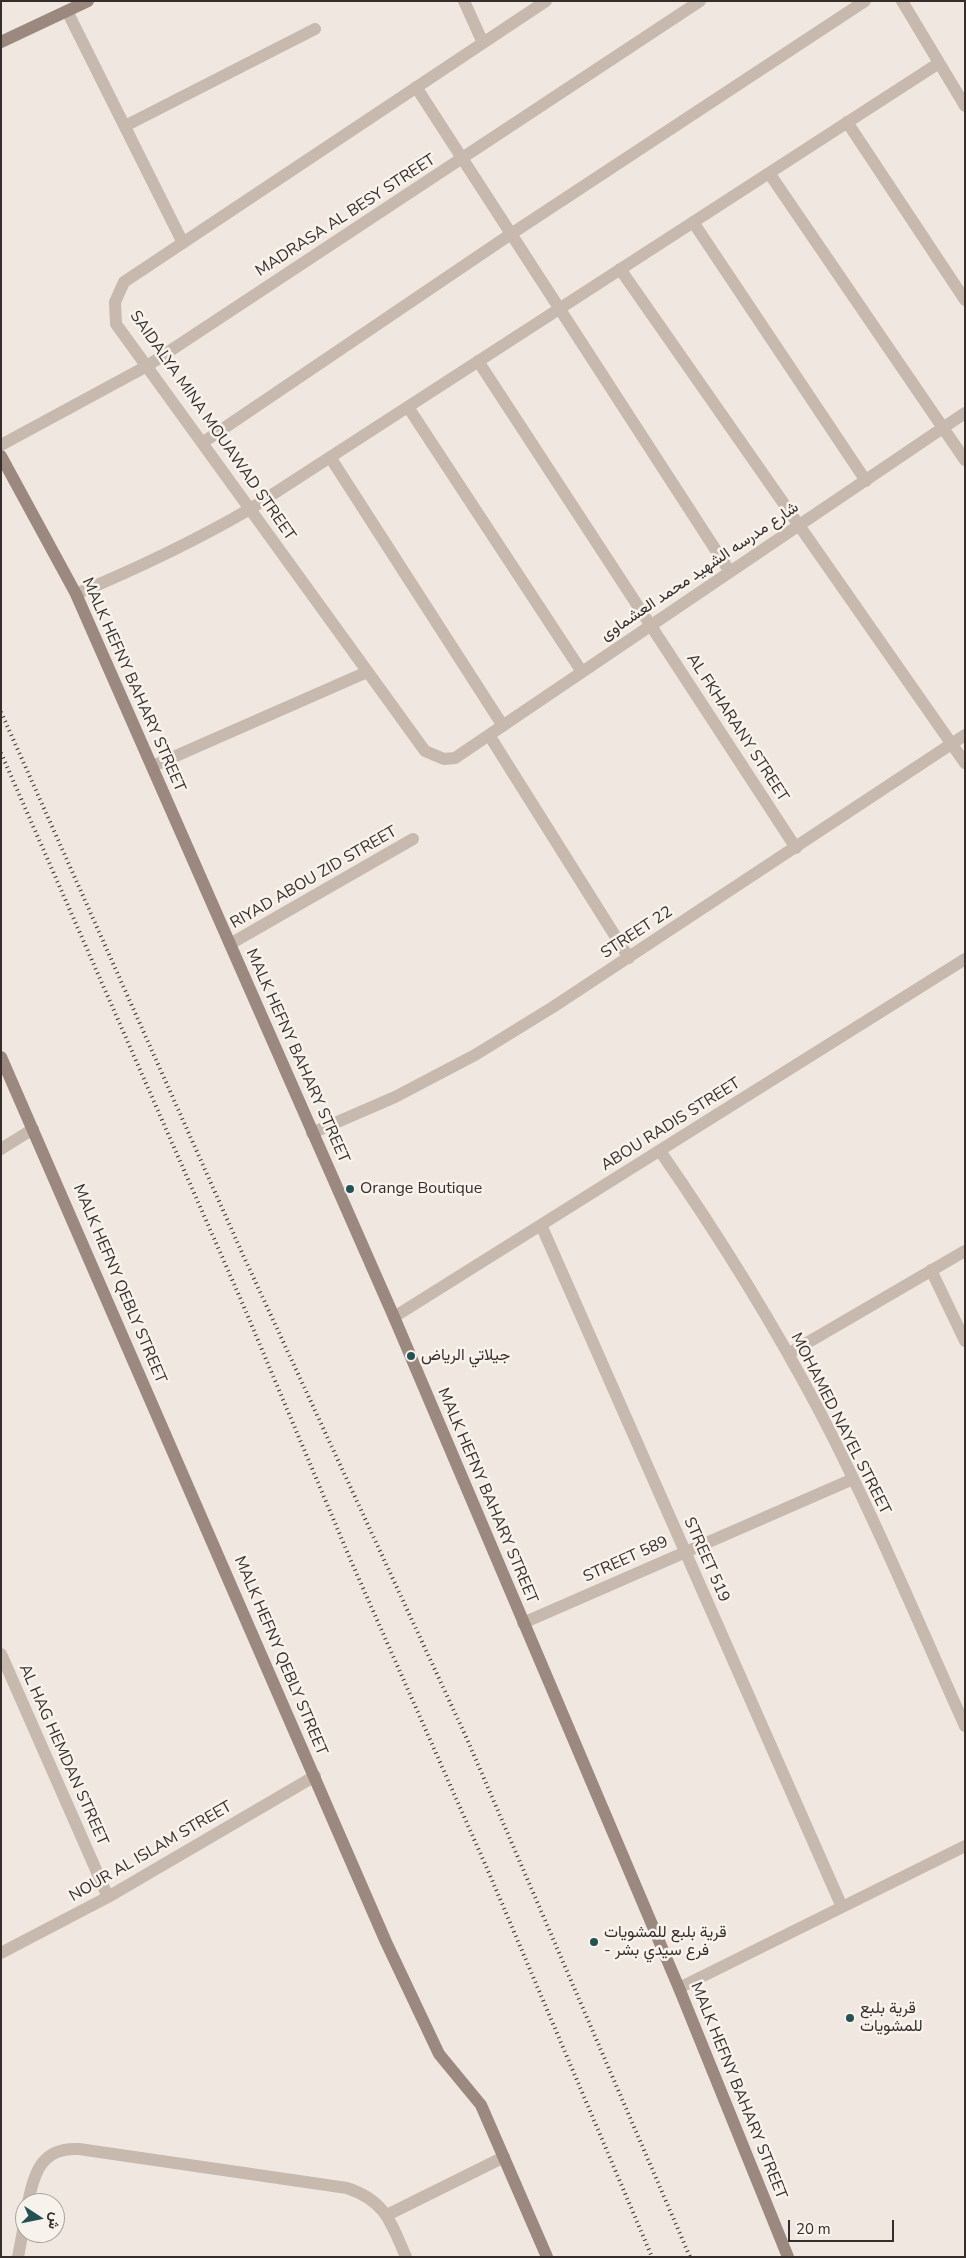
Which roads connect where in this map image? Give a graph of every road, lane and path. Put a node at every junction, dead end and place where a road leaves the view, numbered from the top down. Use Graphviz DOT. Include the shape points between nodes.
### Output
graph roads {
  1 [pos="88,1"];
  2 [pos="464,1"];
  3 [pos="700,1"];
  4 [pos="865,1"];
  5 [pos="902,1"];
  6 [pos="539,3"];
  7 [pos="67,11"];
  8 [pos="315,29"];
  9 [pos="1,42"];
  10 [pos="483,43"];
  11 [pos="938,62"];
  12 [pos="416,87"];
  13 [pos="965,106"];
  14 [pos="847,122"];
  15 [pos="124,126"];
  16 [pos="462,158"];
  17 [pos="769,173"];
  18 [pos="693,222"];
  19 [pos="511,234"];
  20 [pos="183,243"];
  21 [pos="620,269"];
  22 [pos="965,300"];
  23 [pos="559,308"];
  24 [pos="478,361"];
  25 [pos="147,366"];
  26 [pos="408,407"];
  27 [pos="965,413"];
  28 [pos="943,428"];
  29 [pos="202,443"];
  30 [pos="1,445"];
  31 [pos="1,456"];
  32 [pos="330,457"];
  33 [pos="965,460"];
  34 [pos="866,480"];
  35 [pos="250,509"];
  36 [pos="797,525"];
  37 [pos="730,572"];
  38 [pos="76,594"];
  39 [pos="650,626"];
  40 [pos="366,672"];
  41 [pos="582,672"];
  42 [pos="502,726"];
  43 [pos="489,735"];
  44 [pos="965,735"];
  45 [pos="951,744"];
  46 [pos="455,758"];
  47 [pos="965,764"];
  48 [pos="153,766"];
  49 [pos="413,839"];
  50 [pos="796,848"];
  51 [pos="230,944"];
  52 [pos="629,958"];
  53 [pos="965,959"];
  54 [pos="1,1057"];
  55 [pos="33,1129"];
  56 [pos="312,1133"];
  57 [pos="1,1149"];
  58 [pos="660,1150"];
  59 [pos="541,1225"];
  60 [pos="965,1251"];
  61 [pos="931,1270"];
  62 [pos="394,1317"];
  63 [pos="965,1341"];
  64 [pos="788,1354"];
  65 [pos="853,1479"];
  66 [pos="685,1552"];
  67 [pos="523,1623"];
  68 [pos="1,1654"];
  69 [pos="965,1726"];
  70 [pos="315,1776"];
  71 [pos="965,1846"];
  72 [pos="108,1897"];
  73 [pos="842,1907"];
  74 [pos="1,1953"];
  75 [pos="679,1988"];
  76 [pos="504,2157"];
  77 [pos="30,2193"];
  78 [pos="388,2215"];
  79 [pos="21,2243"];
  80 [pos="18,2257"];
  81 [pos="406,2257"];
  82 [pos="547,2257"];
  83 [pos="788,2257"];
  1 -- 7 [label="street"];
  2 -- 10 [label="street"];
  3 -- 16 [label="street, MADRASA AL BESY STREET"];
  4 -- 19 [label="street"];
  5 -- 11 [label="street"];
  6 -- 10 [label="street, SAIDALYA MINA MOUAWAD STREET"];
  7 -- 9 [label="street"];
  7 -- 15 [label="street"];
  8 -- 15 [label="street"];
  10 -- 12 [label="street, SAIDALYA MINA MOUAWAD STREET"];
  11 -- 13 [label="street"];
  11 -- 14 [label="street"];
  12 -- 16 [label="street"];
  12 -- 20 [label="street, SAIDALYA MINA MOUAWAD STREET"];
  14 -- 17 [label="street"];
  14 -- 22 [label="street"];
  15 -- 20 [label="street"];
  16 -- 19 [label="street"];
  16 -- 25 [label="street, MADRASA AL BESY STREET"];
  17 -- 18 [label="street"];
  17 -- 28 [label="street"];
  18 -- 21 [label="street"];
  18 -- 34 [label="street"];
  19 -- 23 [label="street"];
  19 -- 29 [label="street"];
  20 -- 25 [label="street, SAIDALYA MINA MOUAWAD STREET" via="124,282 115,302 116,324"];
  21 -- 23 [label="street"];
  21 -- 36 [label="street"];
  23 -- 24 [label="street"];
  23 -- 37 [label="street"];
  24 -- 26 [label="street"];
  24 -- 39 [label="street, AL FKHARANY STREET"];
  25 -- 29 [label="street, SAIDALYA MINA MOUAWAD STREET"];
  25 -- 30 [label="street, MADRASA AL BESY STREET"];
  26 -- 32 [label="street"];
  26 -- 41 [label="street"];
  27 -- 28 [label="street, شارع مدرسه الشهيد محمد العشماوى"];
  28 -- 33 [label="street"];
  28 -- 34 [label="street, شارع مدرسه الشهيد محمد العشماوى"];
  29 -- 35 [label="street, SAIDALYA MINA MOUAWAD STREET"];
  31 -- 38 [label="street, MALK HEFNY BAHARY STREET"];
  32 -- 35 [label="street"];
  32 -- 42 [label="street"];
  34 -- 36 [label="street, شارع مدرسه الشهيد محمد العشماوى"];
  35 -- 38 [label="street" via="193,542"];
  35 -- 40 [label="street, SAIDALYA MINA MOUAWAD STREET"];
  36 -- 37 [label="street, شارع مدرسه الشهيد محمد العشماوى"];
  36 -- 45 [label="street"];
  37 -- 39 [label="street, شارع مدرسه الشهيد محمد العشماوى"];
  38 -- 48 [label="street, MALK HEFNY BAHARY STREET"];
  39 -- 41 [label="street, شارع مدرسه الشهيد محمد العشماوى"];
  39 -- 50 [label="street, AL FKHARANY STREET"];
  40 -- 46 [label="street, SAIDALYA MINA MOUAWAD STREET" via="425,751 444,759"];
  40 -- 48 [label="street"];
  41 -- 42 [label="street, شارع مدرسه الشهيد محمد العشماوى"];
  42 -- 43 [label="street, شارع مدرسه الشهيد محمد العشماوى"];
  43 -- 46 [label="street, شارع مدرسه الشهيد محمد العشماوى"];
  43 -- 52 [label="street"];
  44 -- 45 [label="street, STREET 22"];
  45 -- 47 [label="street"];
  45 -- 50 [label="street, STREET 22"];
  48 -- 51 [label="street, MALK HEFNY BAHARY STREET"];
  49 -- 51 [label="street, RIYAD ABOU ZID STREET"];
  50 -- 52 [label="street, STREET 22"];
  51 -- 56 [label="street, MALK HEFNY BAHARY STREET"];
  52 -- 56 [label="street, STREET 22" via="476,1054 395,1097"];
  53 -- 58 [label="street, ABOU RADIS STREET"];
  54 -- 55 [label="street, MALK HEFNY QEBLY STREET"];
  55 -- 57 [label="street"];
  55 -- 70 [label="street, MALK HEFNY QEBLY STREET"];
  56 -- 62 [label="street, MALK HEFNY BAHARY STREET"];
  58 -- 59 [label="street, ABOU RADIS STREET"];
  58 -- 64 [label="street, MOHAMED NAYEL STREET" via="739,1269"];
  59 -- 62 [label="street, ABOU RADIS STREET"];
  59 -- 66 [label="street, STREET 519"];
  60 -- 61 [label="street"];
  61 -- 63 [label="street"];
  61 -- 64 [label="street"];
  62 -- 67 [label="street, MALK HEFNY BAHARY STREET"];
  64 -- 65 [label="street, MOHAMED NAYEL STREET"];
  65 -- 66 [label="street, STREET 589"];
  65 -- 69 [label="street, MOHAMED NAYEL STREET"];
  66 -- 67 [label="street, STREET 589"];
  66 -- 73 [label="street, STREET 519"];
  67 -- 75 [label="street, MALK HEFNY BAHARY STREET"];
  68 -- 72 [label="street, AL HAG HEMDAN STREET"];
  70 -- 72 [label="street, NOUR AL ISLAM STREET"];
  70 -- 76 [label="street, MALK HEFNY QEBLY STREET" via="386,1942 439,2054 481,2105"];
  71 -- 73 [label="street"];
  72 -- 74 [label="street, NOUR AL ISLAM STREET"];
  73 -- 75 [label="street"];
  75 -- 83 [label="street, MALK HEFNY BAHARY STREET"];
  76 -- 78 [label="street"];
  76 -- 82 [label="street, MALK HEFNY QEBLY STREET"];
  77 -- 78 [label="street" via="36,2170 52,2154 71,2149 347,2188 370,2198"];
  78 -- 81 [label="street"];
  79 -- 80 [label="street"];
}
